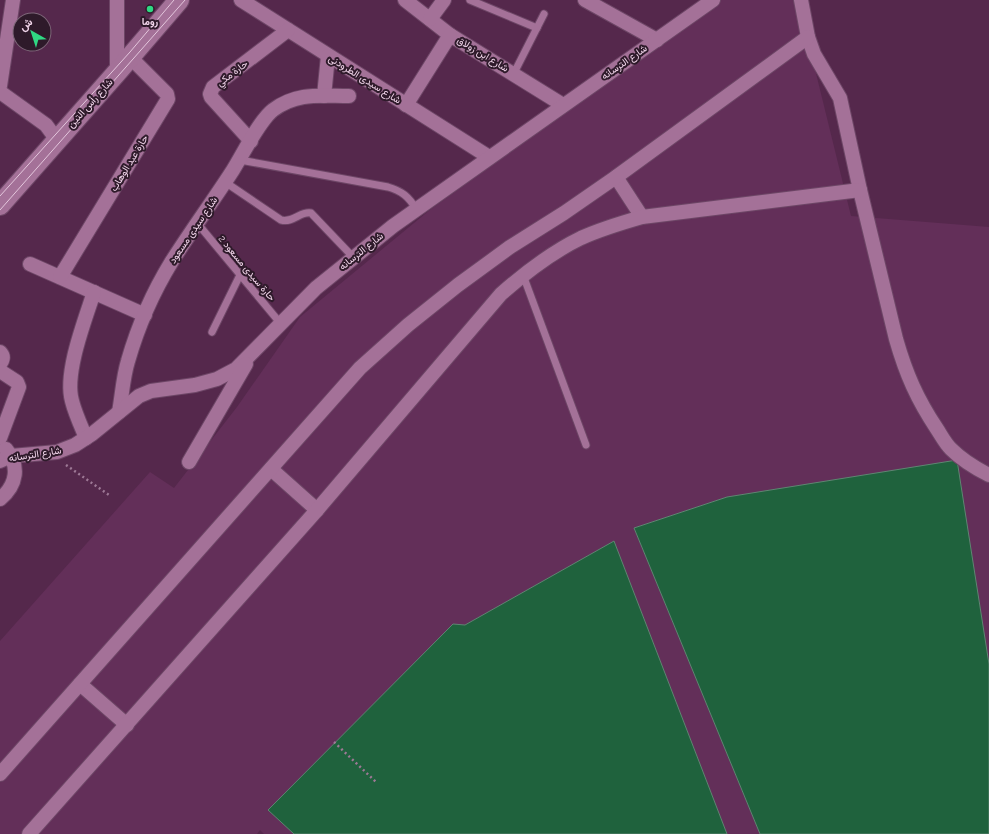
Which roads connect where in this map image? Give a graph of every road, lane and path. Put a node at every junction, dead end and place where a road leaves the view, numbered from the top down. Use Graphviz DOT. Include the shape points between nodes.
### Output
graph roads {
  1 [pos="13,0"];
  2 [pos="117,0"];
  3 [pos="179,0"];
  4 [pos="241,0"];
  5 [pos="405,0"];
  6 [pos="444,0"];
  7 [pos="470,0"];
  8 [pos="585,0"];
  9 [pos="713,0"];
  10 [pos="801,0"];
  11 [pos="544,14"];
  12 [pos="430,19"];
  13 [pos="536,28"];
  14 [pos="288,30"];
  15 [pos="450,35"];
  16 [pos="808,37"];
  17 [pos="657,40"];
  18 [pos="328,56"];
  19 [pos="125,64"];
  20 [pos="514,73"];
  21 [pos="0,86"];
  22 [pos="0,92"];
  23 [pos="324,96"];
  24 [pos="349,96"];
  25 [pos="406,105"];
  26 [pos="563,105"];
  27 [pos="57,140"];
  28 [pos="251,141"];
  29 [pos="489,157"];
  30 [pos="240,160"];
  31 [pos="616,177"];
  32 [pos="226,182"];
  33 [pos="860,190"];
  34 [pos="0,205"];
  35 [pos="416,209"];
  36 [pos="642,217"];
  37 [pos="198,224"];
  38 [pos="353,257"];
  39 [pos="30,264"];
  40 [pos="240,275"];
  41 [pos="523,275"];
  42 [pos="60,277"];
  43 [pos="94,292"];
  44 [pos="145,315"];
  45 [pos="282,324"];
  46 [pos="212,332"];
  47 [pos="0,352"];
  48 [pos="253,353"];
  49 [pos="0,364"];
  50 [pos="0,371"];
  51 [pos="119,412"];
  52 [pos="0,438"];
  53 [pos="86,438"];
  54 [pos="0,442"];
  55 [pos="586,445"];
  56 [pos="49,453"];
  57 [pos="6,459"];
  58 [pos="189,462"];
  59 [pos="270,469"];
  60 [pos="989,475"];
  61 [pos="110,495"];
  62 [pos="0,499"];
  63 [pos="317,510"];
  64 [pos="80,684"];
  65 [pos="128,725"];
  66 [pos="334,742"];
  67 [pos="0,774"];
  68 [pos="376,782"];
  69 [pos="30,834"];
  1 -- 21 [label="street"];
  2 -- 19 [label="street" via="117,66"];
  3 -- 19 [label="street, شارع رأس التين"];
  4 -- 14 [label="street, شارع سيدى الطرودنى"];
  5 -- 12 [label="street, شارع ابن زولاق"];
  6 -- 12 [label="street"];
  7 -- 13 [label="lane"];
  8 -- 17 [label="street"];
  9 -- 17 [label="street, شارع الترسانه"];
  10 -- 16 [label="street"];
  11 -- 13 [label="lane"];
  12 -- 15 [label="street, شارع ابن زولاق"];
  13 -- 20 [label="lane"];
  14 -- 18 [label="street, شارع سيدى الطرودنى"];
  14 -- 28 [label="street, حارة مكي" via="211,90 211,97"];
  15 -- 20 [label="street, شارع ابن زولاق"];
  15 -- 25 [label="street"];
  16 -- 31 [label="street"];
  16 -- 33 [label="street" via="814,54 840,98"];
  17 -- 26 [label="street, شارع الترسانه"];
  18 -- 23 [label="street"];
  18 -- 25 [label="street, شارع سيدى الطرودنى"];
  19 -- 27 [label="street, شارع رأس التين"];
  19 -- 42 [label="street, حارة عبد الوهاب" via="167,94 168,99"];
  20 -- 26 [label="street, شارع ابن زولاق"];
  22 -- 27 [label="street" via="46,125"];
  23 -- 24 [label="street, شارع سيدى مسعود"];
  23 -- 28 [label="street, شارع سيدى مسعود" via="304,96 272,110 262,121"];
  25 -- 29 [label="street, شارع سيدى الطرودنى"];
  26 -- 29 [label="street, شارع الترسانه"];
  27 -- 34 [label="street, شارع رأس التين"];
  28 -- 30 [label="street, شارع سيدى مسعود"];
  29 -- 35 [label="street, شارع الترسانه"];
  30 -- 32 [label="street, شارع سيدى مسعود"];
  30 -- 35 [label="lane" via="397,189 412,201"];
  31 -- 36 [label="street"];
  31 -- 59 [label="street" via="510,247 408,325 360,368"];
  32 -- 37 [label="street, شارع سيدى مسعود"];
  32 -- 38 [label="lane" via="281,220 290,221 304,213 311,213"];
  33 -- 36 [label="street"];
  33 -- 60 [label="street" via="896,339 912,386 923,408 950,448 968,464"];
  35 -- 38 [label="street, شارع الترسانه"];
  36 -- 41 [label="street" via="581,238 552,254"];
  37 -- 40 [label="lane, حارة سيدى مسعود 2"];
  37 -- 44 [label="street, شارع سيدى مسعود" via="172,262"];
  38 -- 45 [label="street, شارع الترسانه" via="316,288"];
  39 -- 42 [label="street"];
  40 -- 45 [label="lane, حارة سيدى مسعود 2"];
  40 -- 46 [label="lane"];
  41 -- 55 [label="lane"];
  41 -- 63 [label="street" via="501,294"];
  42 -- 43 [label="street"];
  43 -- 44 [label="street"];
  43 -- 53 [label="street" via="71,370 70,385 71,400"];
  44 -- 51 [label="street, شارع سيدى مسعود" via="127,363"];
  45 -- 48 [label="street, شارع الترسانه"];
  47 -- 49 [label="street" via="3,359"];
  48 -- 51 [label="street, شارع الترسانه" via="236,369 217,379 152,391 139,396"];
  48 -- 58 [label="street"];
  50 -- 52 [label="street" via="17,382 19,387"];
  51 -- 53 [label="street, شارع الترسانه"];
  53 -- 56 [label="street, شارع الترسانه" via="76,446"];
  54 -- 57 [label="street"];
  56 -- 57 [label="street, شارع الترسانه"];
  56 -- 61 [label="path"];
  57 -- 62 [label="street" via="15,467 14,478 10,488"];
  59 -- 63 [label="street"];
  59 -- 64 [label="street"];
  63 -- 65 [label="street"];
  64 -- 65 [label="street"];
  64 -- 67 [label="street"];
  65 -- 69 [label="street"];
  66 -- 68 [label="path"];
}
